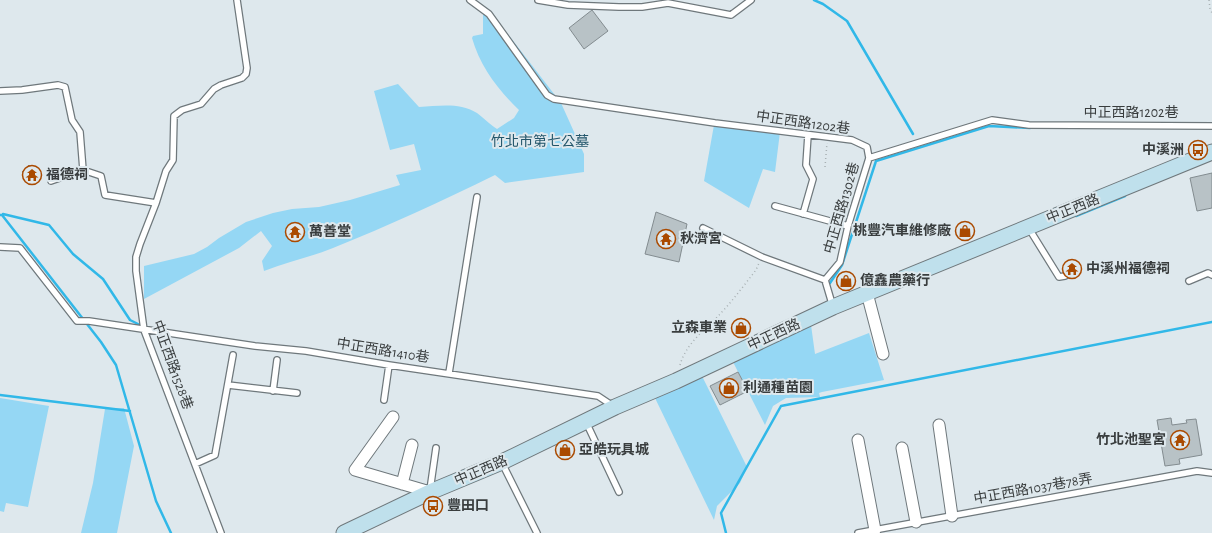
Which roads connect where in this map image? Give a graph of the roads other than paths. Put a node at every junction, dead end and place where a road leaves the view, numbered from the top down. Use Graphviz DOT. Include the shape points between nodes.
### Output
graph roads {
  1 [pos="237,0"];
  2 [pos="470,0"];
  3 [pos="538,0"];
  4 [pos="751,0"];
  5 [pos="0,91"];
  6 [pos="1212,126"];
  7 [pos="808,135"];
  8 [pos="1212,152"];
  9 [pos="869,158"];
  10 [pos="84,170"];
  11 [pos="51,181"];
  12 [pos="477,197"];
  13 [pos="156,203"];
  14 [pos="775,206"];
  15 [pos="803,214"];
  16 [pos="848,226"];
  17 [pos="1028,227"];
  18 [pos="703,228"];
  19 [pos="0,247"];
  20 [pos="1212,275"];
  21 [pos="1065,276"];
  22 [pos="825,280"];
  23 [pos="1189,281"];
  24 [pos="867,293"];
  25 [pos="833,307"];
  26 [pos="144,330"];
  27 [pos="883,354"];
  28 [pos="233,356"];
  29 [pos="277,360"];
  30 [pos="390,365"];
  31 [pos="449,374"];
  32 [pos="228,385"];
  33 [pos="273,390"];
  34 [pos="297,393"];
  35 [pos="384,400"];
  36 [pos="615,407"];
  37 [pos="393,417"];
  38 [pos="586,422"];
  39 [pos="939,425"];
  40 [pos="858,440"];
  41 [pos="412,445"];
  42 [pos="436,448"];
  43 [pos="902,448"];
  44 [pos="502,462"];
  45 [pos="195,464"];
  46 [pos="1212,473"];
  47 [pos="402,484"];
  48 [pos="430,492"];
  49 [pos="619,492"];
  50 [pos="952,516"];
  51 [pos="916,522"];
  52 [pos="875,530"];
  53 [pos="221,533"];
  54 [pos="344,533"];
  55 [pos="537,533"];
  56 [pos="858,533"];
  1 -- 13 [label="lane, 中正西路1528巷" via="246,74 214,89 202,104 182,110 174,116 173,160 166,171"];
  2 -- 7 [label="lane, 中正西路1202巷" via="488,14 547,95 554,99"];
  3 -- 4 [label="lane" via="568,5 619,7 668,3 731,15"];
  5 -- 10 [label="lane" via="58,85 65,87 72,120 80,132"];
  6 -- 9 [label="lane, 中正西路1202巷" via="1029,125 992,120"];
  7 -- 9 [label="lane, 中正西路1202巷" via="852,140 867,147"];
  7 -- 15 [label="lane" via="806,165 813,179"];
  8 -- 17 [label="main road, 中正西路"];
  9 -- 16 [label="lane, 中正西路1302巷"];
  10 -- 11 [label="lane"];
  10 -- 13 [label="lane" via="101,176 104,195"];
  12 -- 31 [label="lane"];
  13 -- 26 [label="lane, 中正西路1528巷" via="136,257"];
  14 -- 15 [label="lane"];
  15 -- 16 [label="lane"];
  16 -- 22 [label="lane, 中正西路1302巷" via="840,262"];
  17 -- 21 [label="lane" via="1059,277"];
  17 -- 24 [label="main road, 中正西路"];
  18 -- 22 [label="lane" via="762,257"];
  19 -- 26 [label="lane, 中正西路1410巷" via="20,248 77,321"];
  20 -- 23 [label="lane" via="1208,273"];
  22 -- 25 [label="lane"];
  24 -- 25 [label="main road, 中正西路"];
  24 -- 27 [label="street"];
  25 -- 36 [label="main road, 中正西路"];
  26 -- 30 [label="lane, 中正西路1410巷" via="306,351"];
  26 -- 45 [label="lane, 中正西路1528巷"];
  28 -- 32 [label="lane"];
  29 -- 33 [label="lane"];
  30 -- 31 [label="lane, 中正西路1410巷"];
  30 -- 35 [label="lane"];
  31 -- 36 [label="lane, 中正西路1410巷" via="598,396"];
  32 -- 33 [label="lane"];
  32 -- 45 [label="lane" via="215,455"];
  33 -- 34 [label="lane"];
  36 -- 38 [label="main road, 中正西路"];
  37 -- 47 [label="street" via="355,470"];
  38 -- 44 [label="main road, 中正西路"];
  38 -- 49 [label="lane"];
  39 -- 50 [label="street"];
  40 -- 52 [label="street"];
  41 -- 47 [label="street"];
  42 -- 48 [label="lane"];
  43 -- 51 [label="street"];
  44 -- 48 [label="main road, 中正西路"];
  44 -- 55 [label="lane"];
  45 -- 53 [label="lane, 中正西路1528巷"];
  46 -- 50 [label="lane, 中正西路1037巷78弄" via="1197,471"];
  47 -- 48 [label="street"];
  48 -- 54 [label="main road, 中正西路"];
  50 -- 51 [label="lane, 中正西路1037巷78弄"];
  51 -- 52 [label="lane, 中正西路1037巷78弄"];
  52 -- 56 [label="lane, 中正西路1037巷78弄"];
}
